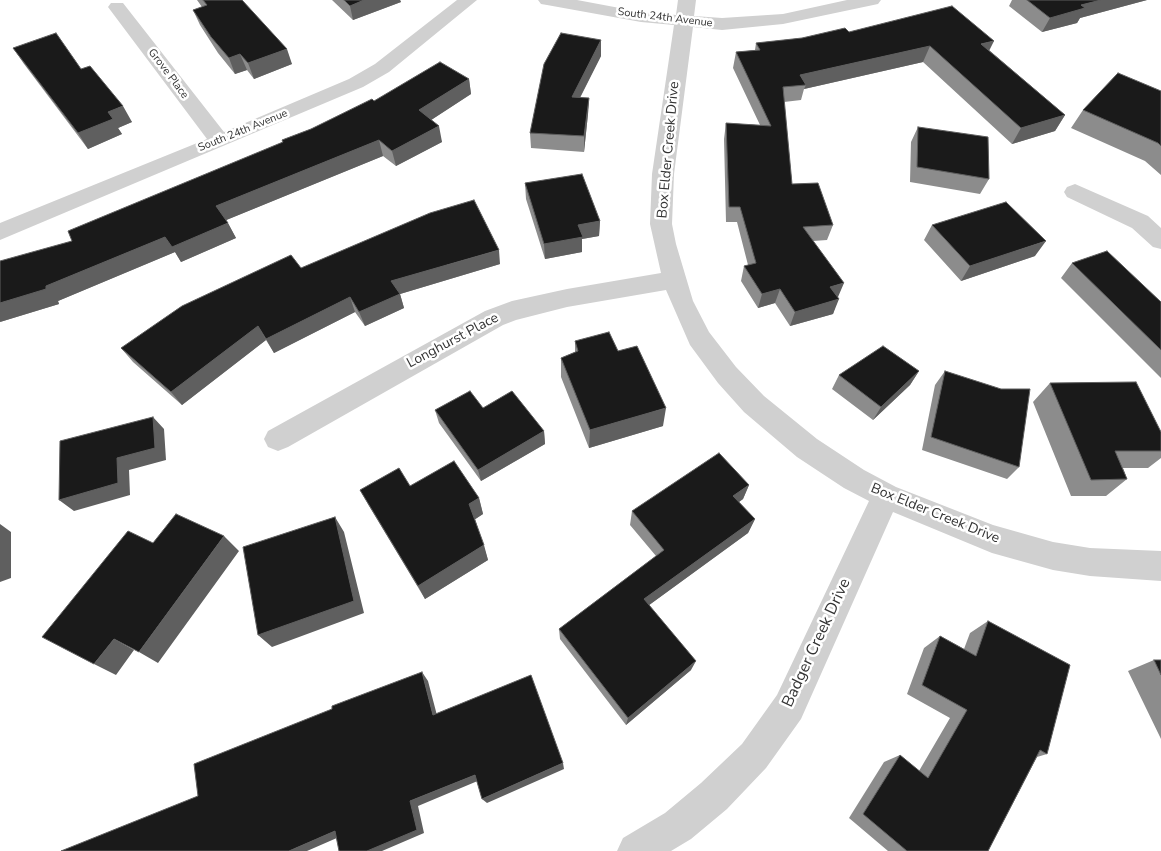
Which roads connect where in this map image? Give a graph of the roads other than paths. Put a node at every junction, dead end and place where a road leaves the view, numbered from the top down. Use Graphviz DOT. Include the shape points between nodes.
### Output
graph roads {
  1 [pos="468,0"];
  2 [pos="547,0"];
  3 [pos="872,0"];
  4 [pos="117,8"];
  5 [pos="685,11"];
  6 [pos="219,140"];
  7 [pos="1075,192"];
  8 [pos="0,232"];
  9 [pos="1161,241"];
  10 [pos="673,280"];
  11 [pos="278,438"];
  12 [pos="886,496"];
  13 [pos="1161,566"];
  14 [pos="636,851"];
  1 -- 6 [label="street, South 24th Avenue" via="382,68 330,95"];
  2 -- 5 [label="street, South 24th Avenue"];
  3 -- 5 [label="street, South 24th Avenue" via="783,19 722,24"];
  4 -- 6 [label="street, Grove Place"];
  5 -- 10 [label="street, Box Elder Creek Drive" via="664,174 661,224"];
  6 -- 8 [label="street, South 24th Avenue"];
  7 -- 9 [label="street" via="1140,222"];
  10 -- 11 [label="street, Longhurst Place" via="567,298 494,318"];
  10 -- 12 [label="street, Box Elder Creek Drive" via="699,338 754,404 807,448"];
  12 -- 13 [label="street, Box Elder Creek Drive" via="992,538 1053,556 1090,562"];
  12 -- 14 [label="street, Badger Creek Drive" via="789,707 754,756 714,796 678,826"];
}
